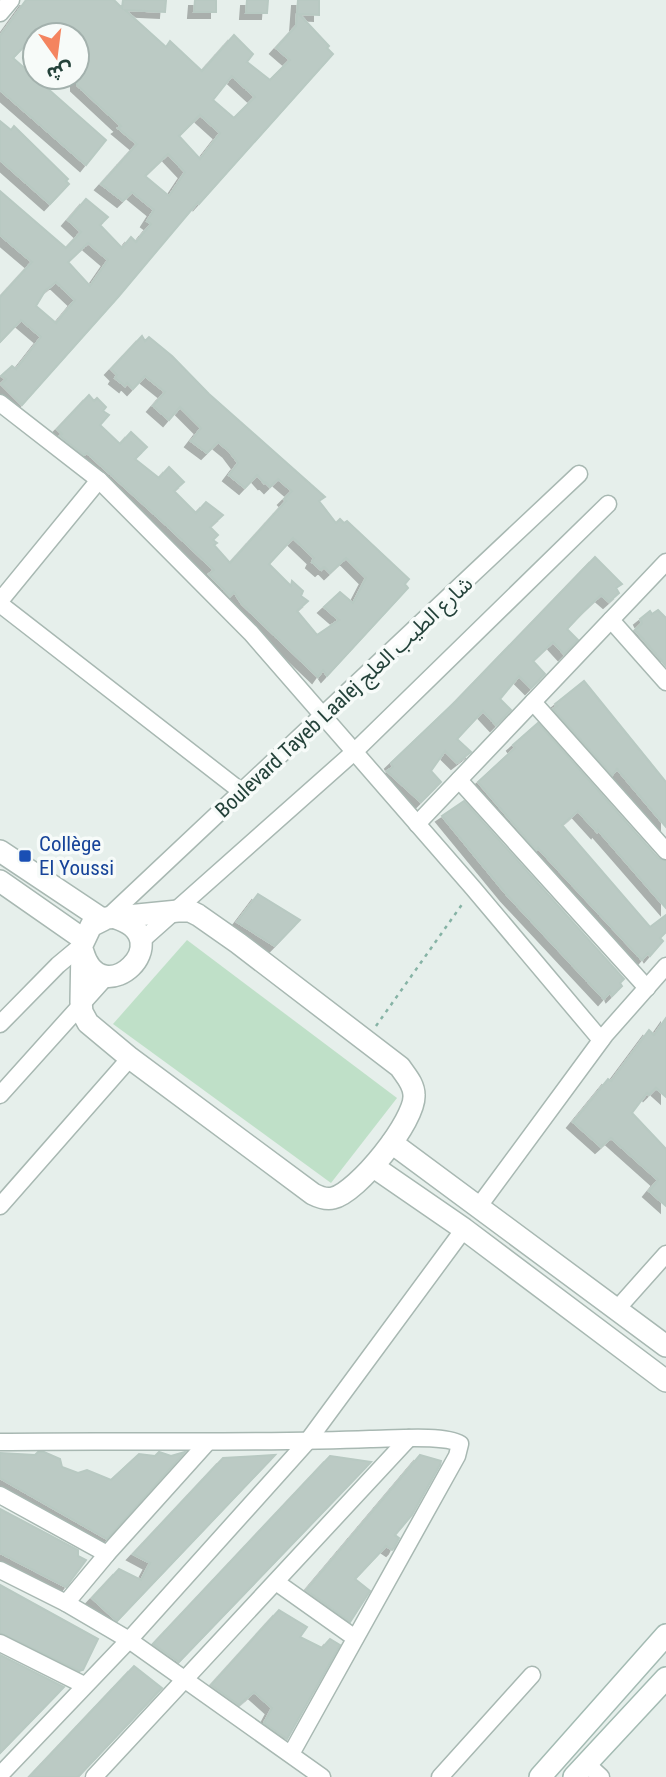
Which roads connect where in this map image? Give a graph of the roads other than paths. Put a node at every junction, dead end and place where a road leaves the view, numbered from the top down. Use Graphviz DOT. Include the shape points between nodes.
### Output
graph roads {
  1 [pos="11,0"];
  2 [pos="0,13"];
  3 [pos="0,403"];
  4 [pos="579,474"];
  5 [pos="99,480"];
  6 [pos="608,504"];
  7 [pos="666,562"];
  8 [pos="0,603"];
  9 [pos="611,620"];
  10 [pos="666,682"];
  11 [pos="533,702"];
  12 [pos="324,717"];
  13 [pos="355,752"];
  14 [pos="459,780"];
  15 [pos="242,792"];
  16 [pos="417,824"];
  17 [pos="0,851"];
  18 [pos="666,851"];
  19 [pos="0,881"];
  20 [pos="178,911"];
  21 [pos="108,919"];
  22 [pos="140,943"];
  23 [pos="83,945"];
  24 [pos="666,966"];
  25 [pos="107,976"];
  26 [pos="647,988"];
  27 [pos="81,1002"];
  28 [pos="0,1024"];
  29 [pos="601,1041"];
  30 [pos="130,1058"];
  31 [pos="0,1095"];
  32 [pos="392,1143"];
  33 [pos="374,1167"];
  34 [pos="0,1206"];
  35 [pos="480,1206"];
  36 [pos="464,1229"];
  37 [pos="666,1254"];
  38 [pos="617,1309"];
  39 [pos="666,1346"];
  40 [pos="666,1381"];
  41 [pos="409,1438"];
  42 [pos="0,1442"];
  43 [pos="307,1442"];
  44 [pos="207,1443"];
  45 [pos="0,1495"];
  46 [pos="107,1554"];
  47 [pos="0,1570"];
  48 [pos="276,1582"];
  49 [pos="66,1603"];
  50 [pos="666,1635"];
  51 [pos="355,1638"];
  52 [pos="129,1640"];
  53 [pos="0,1643"];
  54 [pos="532,1675"];
  55 [pos="666,1678"];
  56 [pos="183,1679"];
  57 [pos="84,1685"];
  58 [pos="290,1754"];
  59 [pos="587,1772"];
  60 [pos="0,1775"];
  61 [pos="94,1777"];
  62 [pos="322,1777"];
  63 [pos="440,1777"];
  64 [pos="540,1777"];
  1 -- 2 [label="street"];
  3 -- 5 [label="street"];
  4 -- 12 [label="street, Boulevard Tayeb Laalej شارع الطيب العلج"];
  5 -- 8 [label="street"];
  5 -- 12 [label="street" via="251,634"];
  6 -- 13 [label="street, Boulevard Tayeb Laalej شارع الطيب العلج"];
  7 -- 9 [label="street"];
  8 -- 15 [label="street"];
  9 -- 10 [label="street"];
  9 -- 11 [label="street"];
  11 -- 14 [label="street"];
  11 -- 18 [label="street"];
  12 -- 13 [label="street"];
  12 -- 15 [label="street, Boulevard Tayeb Laalej شارع الطيب العلج"];
  13 -- 16 [label="street"];
  13 -- 20 [label="street, Boulevard Tayeb Laalej شارع الطيب العلج"];
  14 -- 16 [label="street"];
  14 -- 26 [label="street"];
  15 -- 21 [label="street, Boulevard Tayeb Laalej شارع الطيب العلج"];
  16 -- 29 [label="street"];
  17 -- 21 [label="street"];
  19 -- 23 [label="street"];
  20 -- 21 [label="street"];
  20 -- 22 [label="street, Boulevard Tayeb Laalej شارع الطيب العلج"];
  20 -- 32 [label="street" via="198,915 400,1067 410,1081 414,1104"];
  21 -- 22 [label="street" via="132,926"];
  21 -- 23 [label="street" via="91,926"];
  22 -- 25 [label="street" via="141,952 132,968"];
  23 -- 25 [label="street" via="91,967"];
  23 -- 27 [label="street"];
  23 -- 28 [label="street"];
  24 -- 26 [label="street"];
  25 -- 27 [label="street"];
  26 -- 29 [label="street"];
  27 -- 30 [label="street" via="88,1023"];
  27 -- 31 [label="street"];
  29 -- 35 [label="street"];
  30 -- 33 [label="street" via="313,1194 332,1199 344,1194"];
  30 -- 34 [label="street"];
  32 -- 33 [label="street"];
  32 -- 35 [label="street"];
  33 -- 36 [label="street"];
  35 -- 38 [label="street"];
  36 -- 40 [label="street"];
  36 -- 43 [label="street"];
  37 -- 38 [label="street"];
  38 -- 39 [label="street"];
  41 -- 43 [label="street"];
  41 -- 48 [label="street"];
  41 -- 51 [label="street" via="460,1444"];
  42 -- 44 [label="street"];
  43 -- 44 [label="street"];
  43 -- 52 [label="street"];
  44 -- 46 [label="street"];
  45 -- 46 [label="street"];
  46 -- 49 [label="street"];
  47 -- 49 [label="street"];
  48 -- 51 [label="street"];
  48 -- 56 [label="street"];
  49 -- 52 [label="street"];
  50 -- 64 [label="street"];
  51 -- 58 [label="street"];
  52 -- 56 [label="street"];
  52 -- 57 [label="street"];
  53 -- 57 [label="street"];
  54 -- 63 [label="street"];
  55 -- 59 [label="street"];
  56 -- 58 [label="street"];
  56 -- 61 [label="street"];
  57 -- 60 [label="street"];
  58 -- 62 [label="street"];
}
